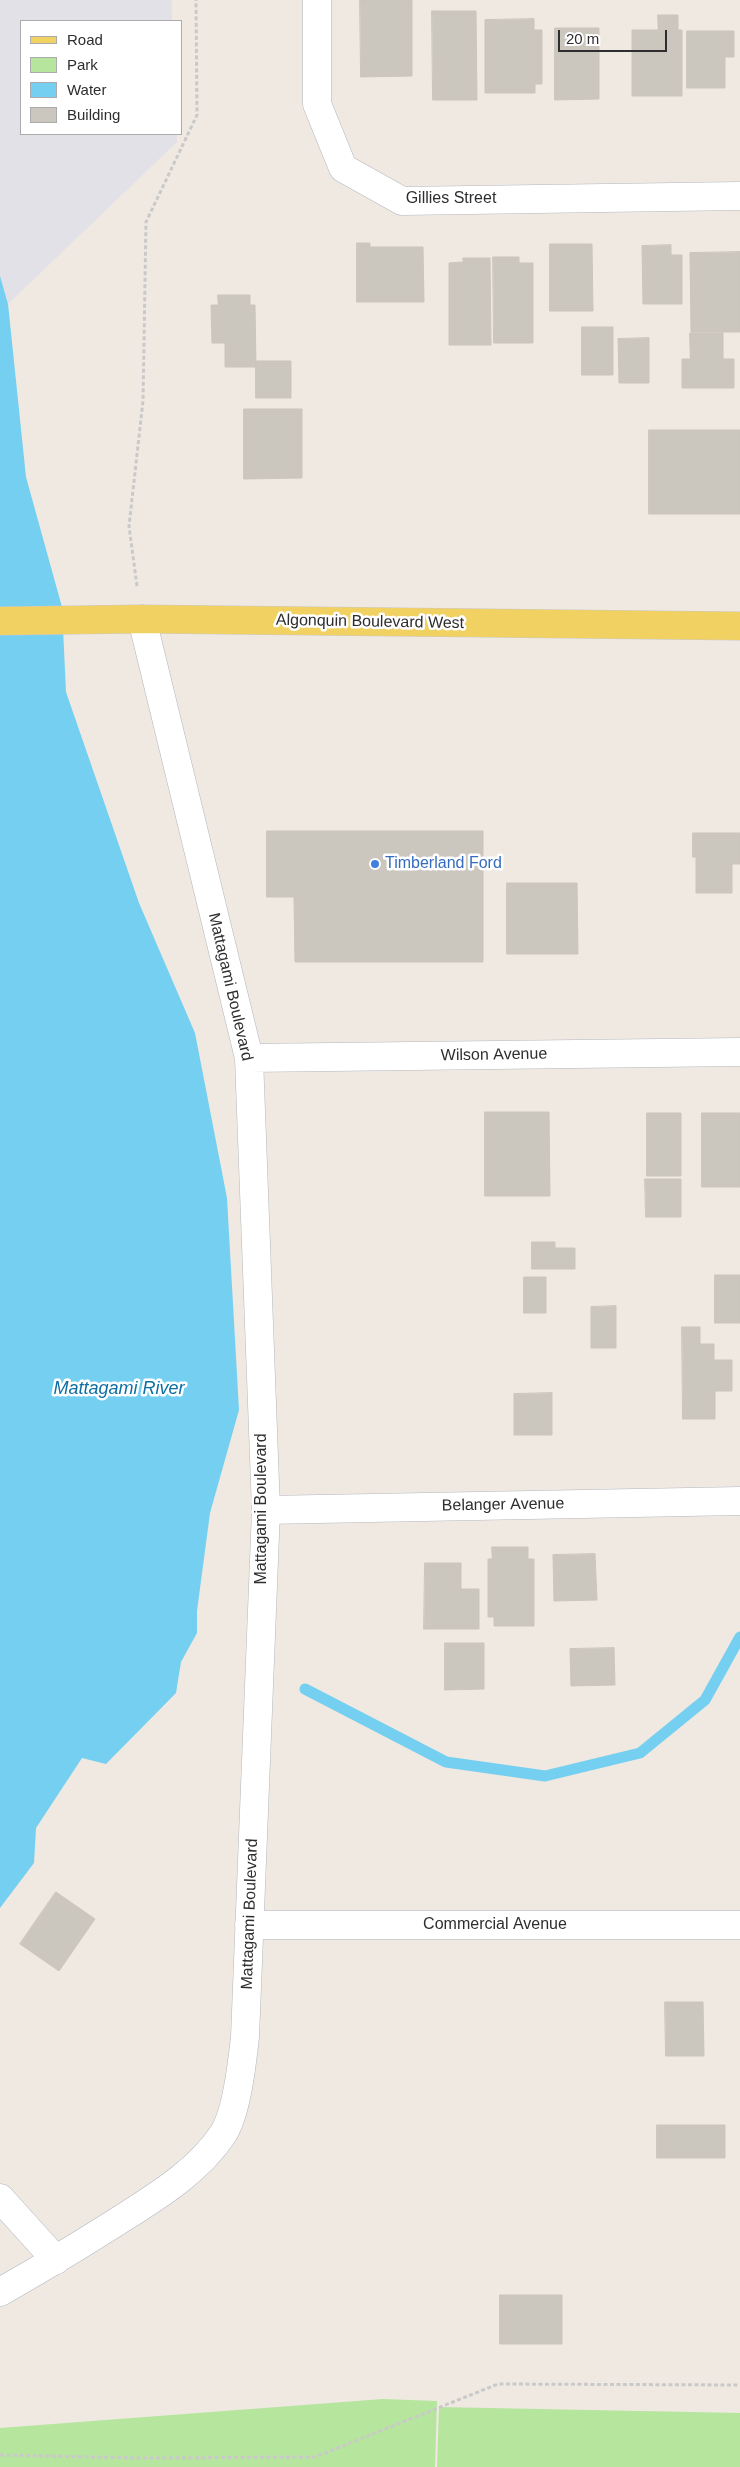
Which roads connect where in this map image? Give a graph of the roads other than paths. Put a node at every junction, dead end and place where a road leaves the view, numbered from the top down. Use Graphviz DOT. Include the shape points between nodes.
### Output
graph roads {
  1 [pos="317,0"];
  2 [pos="740,196"];
  3 [pos="142,619"];
  4 [pos="0,621"];
  5 [pos="740,626"];
  6 [pos="740,1052"];
  7 [pos="249,1058"];
  8 [pos="740,1501"];
  9 [pos="266,1510"];
  10 [pos="249,1925"];
  11 [pos="740,1925"];
  12 [pos="0,2198"];
  13 [pos="56,2260"];
  14 [pos="0,2292"];
  1 -- 2 [label="street, Gillies Street" via="317,104 343,168 402,201"];
  3 -- 4 [label="main road, Algonquin Boulevard West"];
  3 -- 5 [label="main road, Algonquin Boulevard West"];
  3 -- 7 [label="street, Mattagami Boulevard"];
  6 -- 7 [label="street, Wilson Avenue"];
  7 -- 9 [label="street, Mattagami Boulevard"];
  8 -- 9 [label="street, Belanger Avenue"];
  9 -- 10 [label="street, Mattagami Boulevard"];
  10 -- 11 [label="street, Commercial Avenue"];
  10 -- 13 [label="street, Mattagami Boulevard" via="246,2037 239,2087 224,2132 199,2162 167,2190"];
  12 -- 13 [label="street"];
  13 -- 14 [label="street, Mattagami Boulevard"];
}
